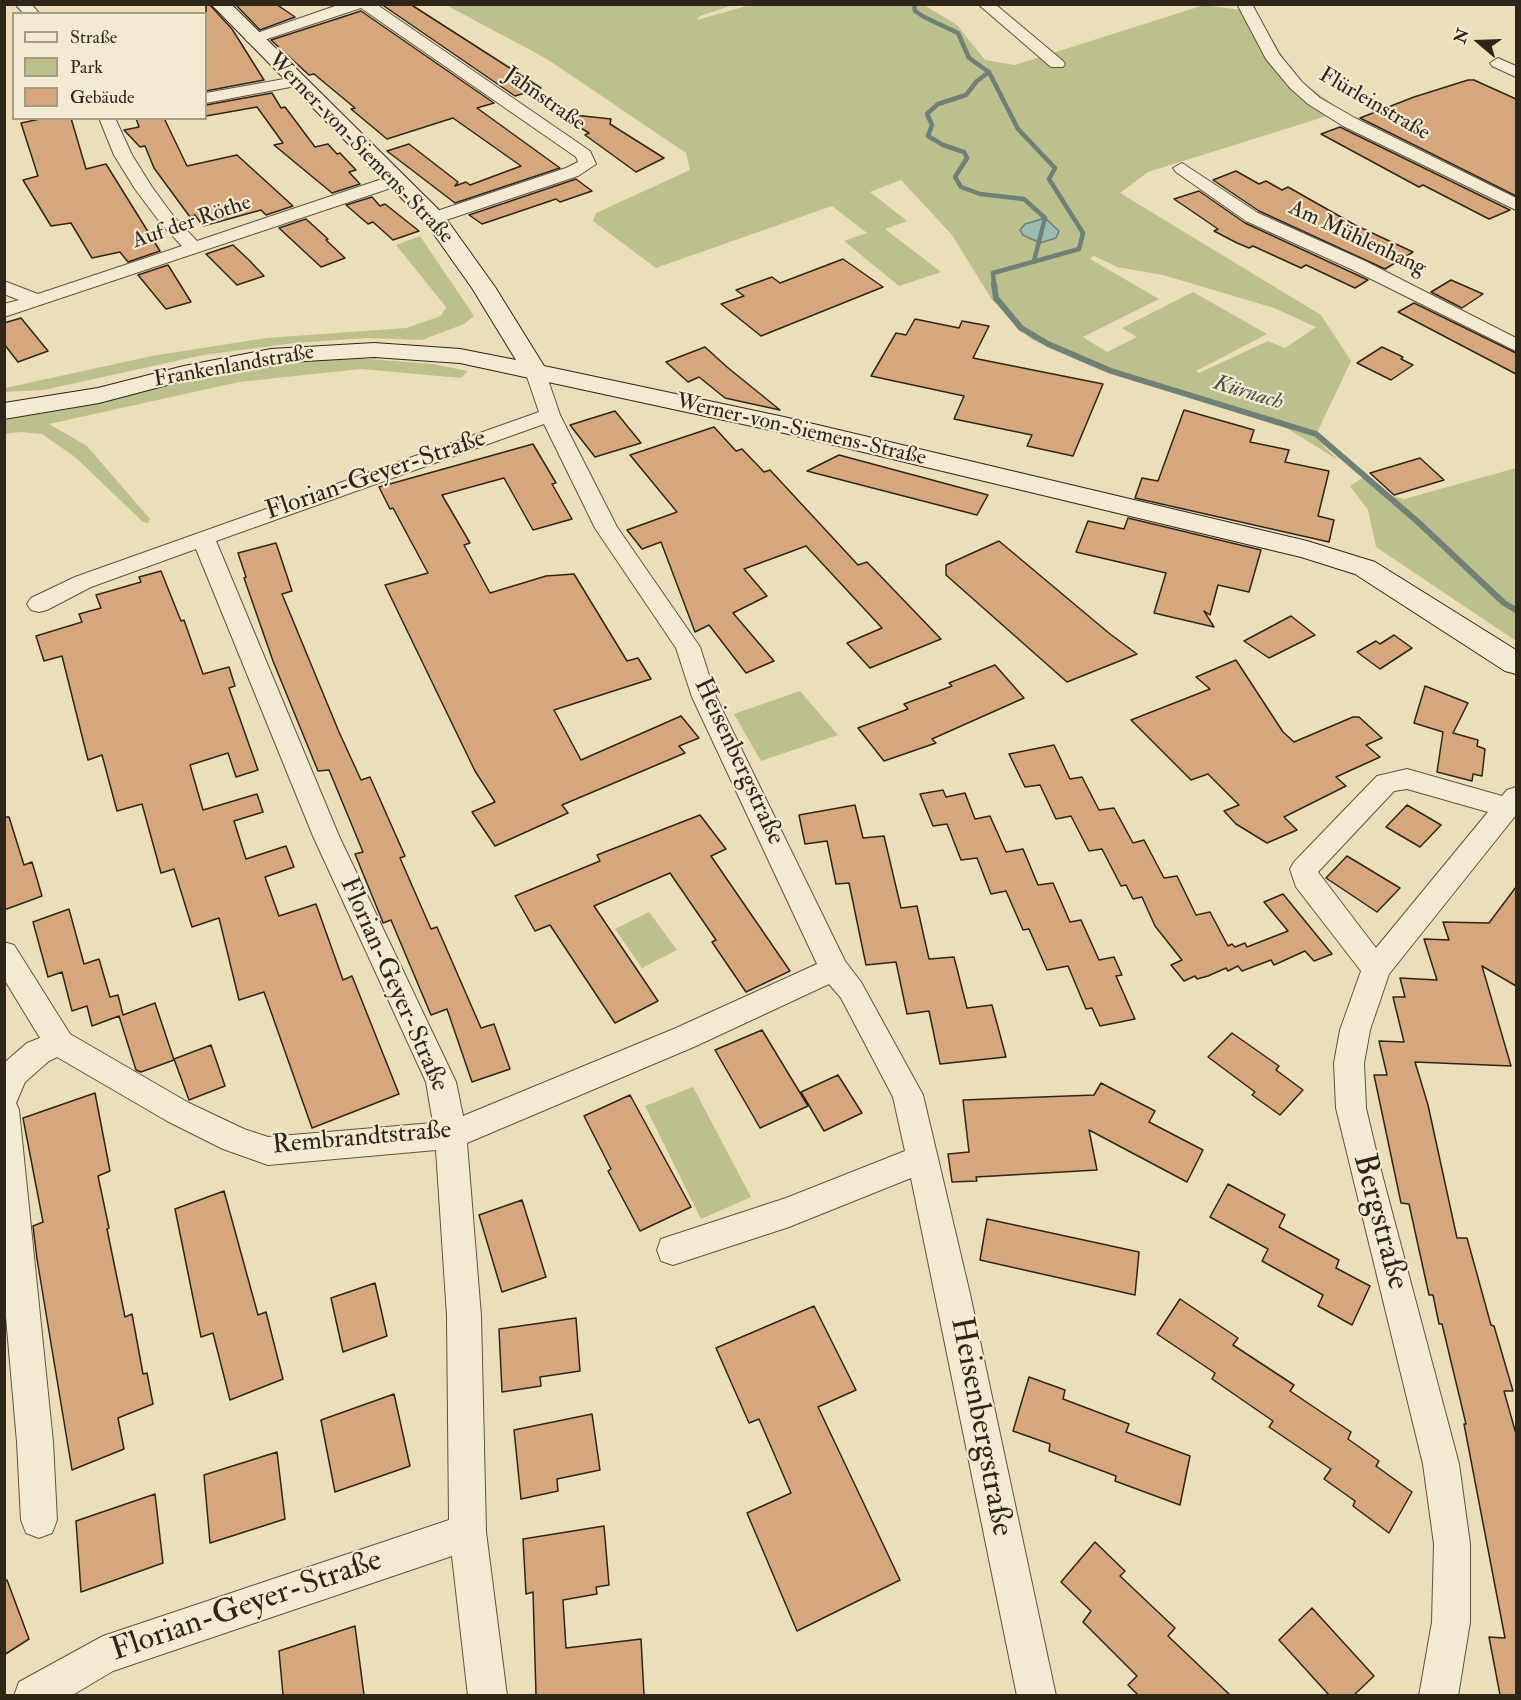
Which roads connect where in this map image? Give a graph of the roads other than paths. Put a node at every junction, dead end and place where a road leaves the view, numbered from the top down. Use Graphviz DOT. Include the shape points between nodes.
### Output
graph roads {
  1 [pos="220,4"];
  2 [pos="357,4"];
  3 [pos="366,4"];
  4 [pos="985,4"];
  5 [pos="1244,4"];
  6 [pos="253,39"];
  7 [pos="1498,63"];
  8 [pos="1057,64"];
  9 [pos="1516,72"];
  10 [pos="295,82"];
  11 [pos="207,98"];
  12 [pos="108,120"];
  13 [pos="1182,168"];
  14 [pos="394,180"];
  15 [pos="1516,205"];
  16 [pos="434,218"];
  17 [pos="194,248"];
  18 [pos="4,287"];
  19 [pos="37,300"];
  20 [pos="4,311"];
  21 [pos="1516,345"];
  22 [pos="536,374"];
  23 [pos="4,411"];
  24 [pos="550,415"];
  25 [pos="202,538"];
  26 [pos="39,604"];
  27 [pos="1516,664"];
  28 [pos="1512,802"];
  29 [pos="4,953"];
  30 [pos="834,969"];
  31 [pos="1376,969"];
  32 [pos="59,1042"];
  33 [pos="4,1097"];
  34 [pos="4,1110"];
  35 [pos="450,1135"];
  36 [pos="922,1159"];
  37 [pos="673,1250"];
  38 [pos="39,1520"];
  39 [pos="468,1532"];
  40 [pos="1041,1690"];
  41 [pos="33,1695"];
  42 [pos="488,1695"];
  43 [pos="1438,1695"];
  1 -- 6 [label="street, Werner-von-Siemens-Straße"];
  2 -- 6 [label="street"];
  3 -- 16 [label="street, Jahnstraße" via="584,155 587,164"];
  4 -- 8 [label="street"];
  5 -- 15 [label="street, Flürleinstraße" via="1272,56 1314,101"];
  6 -- 10 [label="street, Werner-von-Siemens-Straße"];
  7 -- 9 [label="street"];
  10 -- 11 [label="street"];
  10 -- 14 [label="street, Werner-von-Siemens-Straße"];
  12 -- 17 [label="street" via="144,189"];
  13 -- 21 [label="street, Am Mühlenhang" via="1252,217 1360,266"];
  14 -- 16 [label="street, Werner-von-Siemens-Straße"];
  14 -- 17 [label="street, Auf der Röthe"];
  16 -- 22 [label="street, Werner-von-Siemens-Straße" via="483,287"];
  17 -- 19 [label="street, Auf der Röthe"];
  18 -- 19 [label="street"];
  19 -- 20 [label="street, Auf der Röthe"];
  22 -- 23 [label="street, Frankenlandstraße" via="460,356 412,351 322,351 230,363 99,395"];
  22 -- 24 [label="street, Heisenbergstraße"];
  22 -- 27 [label="street, Werner-von-Siemens-Straße" via="784,425 1307,550 1365,568"];
  24 -- 25 [label="street, Florian-Geyer-Straße"];
  24 -- 30 [label="street, Heisenbergstraße" via="606,528 688,647 704,697"];
  25 -- 26 [label="street, Florian-Geyer-Straße" via="84,582"];
  25 -- 35 [label="street, Florian-Geyer-Straße" via="326,836 441,1082"];
  28 -- 31 [label="street, Bergstraße"];
  28 -- 31 [label="street" via="1407,779 1386,783 1304,869 1306,879"];
  29 -- 32 [label="street, Rembrandtstraße"];
  30 -- 35 [label="street, Rembrandtstraße" via="686,1038"];
  30 -- 36 [label="street, Heisenbergstraße" via="851,990 908,1095"];
  31 -- 43 [label="street, Bergstraße" via="1355,1030 1349,1063 1351,1108 1442,1464 1452,1544 1451,1622"];
  32 -- 33 [label="street" via="38,1052 13,1074"];
  32 -- 35 [label="street, Rembrandtstraße" via="178,1112 268,1151"];
  34 -- 38 [label="street"];
  35 -- 39 [label="street, Florian-Geyer-Straße" via="464,1316"];
  36 -- 37 [label="street" via="789,1212"];
  36 -- 40 [label="street, Heisenbergstraße"];
  39 -- 41 [label="street, Florian-Geyer-Straße" via="103,1655"];
  39 -- 42 [label="street, Florian-Geyer-Straße"];
}
